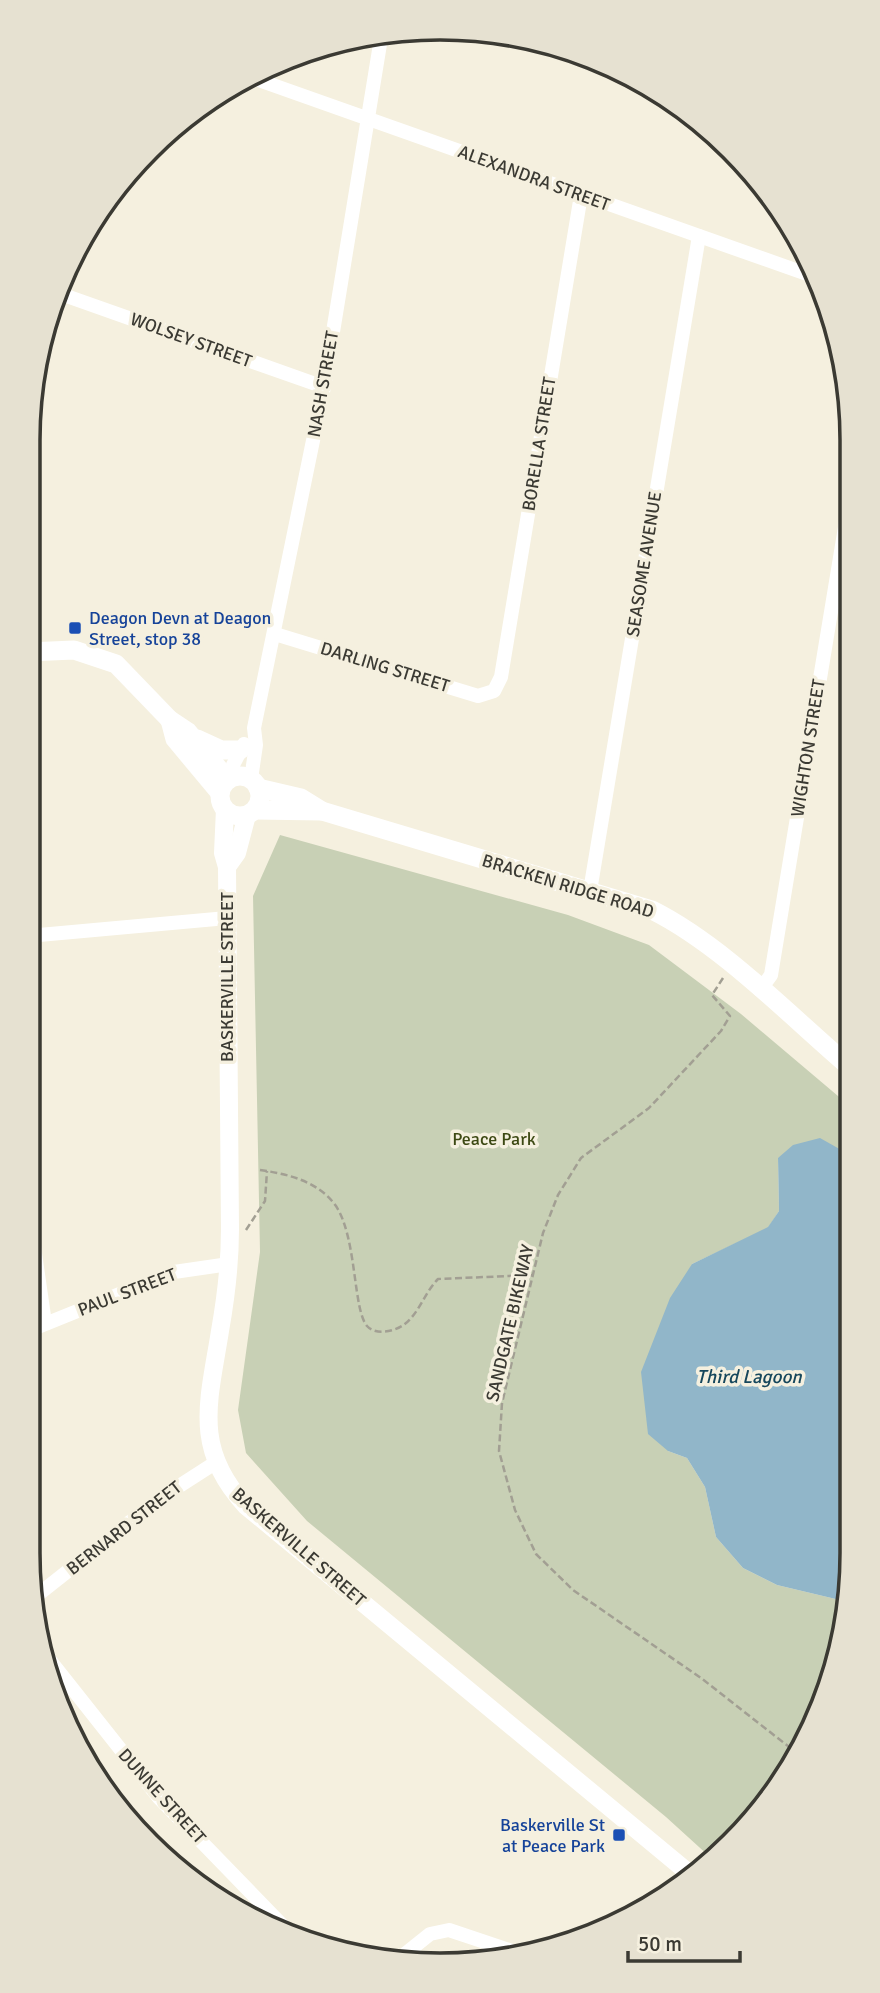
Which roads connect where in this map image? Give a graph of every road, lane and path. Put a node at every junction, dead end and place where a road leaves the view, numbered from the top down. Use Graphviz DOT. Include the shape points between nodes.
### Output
graph roads {
  1 [pos="380,45"];
  2 [pos="263,81"];
  3 [pos="368,117"];
  4 [pos="581,195"];
  5 [pos="699,236"];
  6 [pos="803,273"];
  7 [pos="66,298"];
  8 [pos="324,387"];
  9 [pos="840,557"];
  10 [pos="275,634"];
  11 [pos="40,651"];
  12 [pos="494,691"];
  13 [pos="170,720"];
  14 [pos="254,728"];
  15 [pos="192,737"];
  16 [pos="240,751"];
  17 [pos="255,784"];
  18 [pos="226,790"];
  19 [pos="322,811"];
  20 [pos="251,812"];
  21 [pos="227,867"];
  22 [pos="590,891"];
  23 [pos="227,918"];
  24 [pos="40,935"];
  25 [pos="723,978"];
  26 [pos="760,990"];
  27 [pos="840,1059"];
  28 [pos="260,1170"];
  29 [pos="267,1171"];
  30 [pos="243,1230"];
  31 [pos="229,1264"];
  32 [pos="533,1275"];
  33 [pos="40,1288"];
  34 [pos="45,1323"];
  35 [pos="40,1325"];
  36 [pos="215,1463"];
  37 [pos="42,1591"];
  38 [pos="58,1670"];
  39 [pos="789,1748"];
  40 [pos="684,1869"];
  41 [pos="274,1917"];
  42 [pos="502,1948"];
  43 [pos="408,1951"];
  1 -- 3 [label="street, NASH STREET"];
  2 -- 3 [label="street, ALEXANDRA STREET"];
  3 -- 4 [label="street, ALEXANDRA STREET"];
  3 -- 8 [label="street, NASH STREET"];
  4 -- 5 [label="street, ALEXANDRA STREET"];
  4 -- 12 [label="street, BORELLA STREET" via="501,677"];
  5 -- 6 [label="street, ALEXANDRA STREET"];
  5 -- 22 [label="street, SEASOME AVENUE"];
  7 -- 8 [label="street, WOLSEY STREET"];
  8 -- 10 [label="street, NASH STREET"];
  9 -- 26 [label="street, WIGHTON STREET" via="771,975"];
  10 -- 12 [label="street, DARLING STREET" via="478,696"];
  10 -- 14 [label="street, NASH STREET"];
  11 -- 13 [label="main road" via="74,650 116,664"];
  13 -- 15 [label="main road"];
  13 -- 18 [label="main road" via="175,738"];
  14 -- 16 [label="street, NASH STREET"];
  14 -- 17 [label="street, NASH STREET"];
  15 -- 16 [label="main road" via="221,750"];
  15 -- 18 [label="main road"];
  16 -- 18 [label="street, NASH STREET"];
  17 -- 18 [label="main road" via="241,776"];
  17 -- 19 [label="main road, BRACKEN RIDGE ROAD" via="301,798"];
  17 -- 20 [label="main road" via="260,800"];
  18 -- 20 [label="main road" via="235,815"];
  18 -- 21 [label="street, BASKERVILLE STREET" via="223,853"];
  19 -- 20 [label="main road, BRACKEN RIDGE ROAD"];
  19 -- 22 [label="main road, BRACKEN RIDGE ROAD"];
  20 -- 21 [label="street, BASKERVILLE STREET" via="237,853"];
  21 -- 23 [label="street, BASKERVILLE STREET"];
  22 -- 26 [label="main road, BRACKEN RIDGE ROAD" via="672,920"];
  23 -- 24 [label="street"];
  23 -- 31 [label="street, BASKERVILLE STREET"];
  25 -- 32 [label="path, SANDGATE BIKEWAY" via="712,995 730,1016 722,1031 649,1108 581,1158 558,1195"];
  26 -- 27 [label="main road, BRACKEN RIDGE ROAD"];
  28 -- 29 [label="path"];
  29 -- 30 [label="path" via="265,1200 249,1230"];
  29 -- 32 [label="path" via="302,1179 334,1203 345,1221 362,1316 369,1328 384,1332 401,1327 438,1279"];
  31 -- 34 [label="street, PAUL STREET" via="174,1272"];
  31 -- 36 [label="street, BASKERVILLE STREET" via="207,1413"];
  32 -- 39 [label="path, SANDGATE BIKEWAY" via="502,1403 499,1451 515,1510 536,1554 573,1590 701,1678"];
  33 -- 34 [label="street"];
  34 -- 35 [label="street, PAUL STREET"];
  36 -- 37 [label="street, BERNARD STREET" via="159,1499"];
  36 -- 40 [label="street, BASKERVILLE STREET" via="246,1506"];
  38 -- 41 [label="street, DUNNE STREET" via="159,1798"];
  42 -- 43 [label="street" via="449,1930 430,1934"];
}
